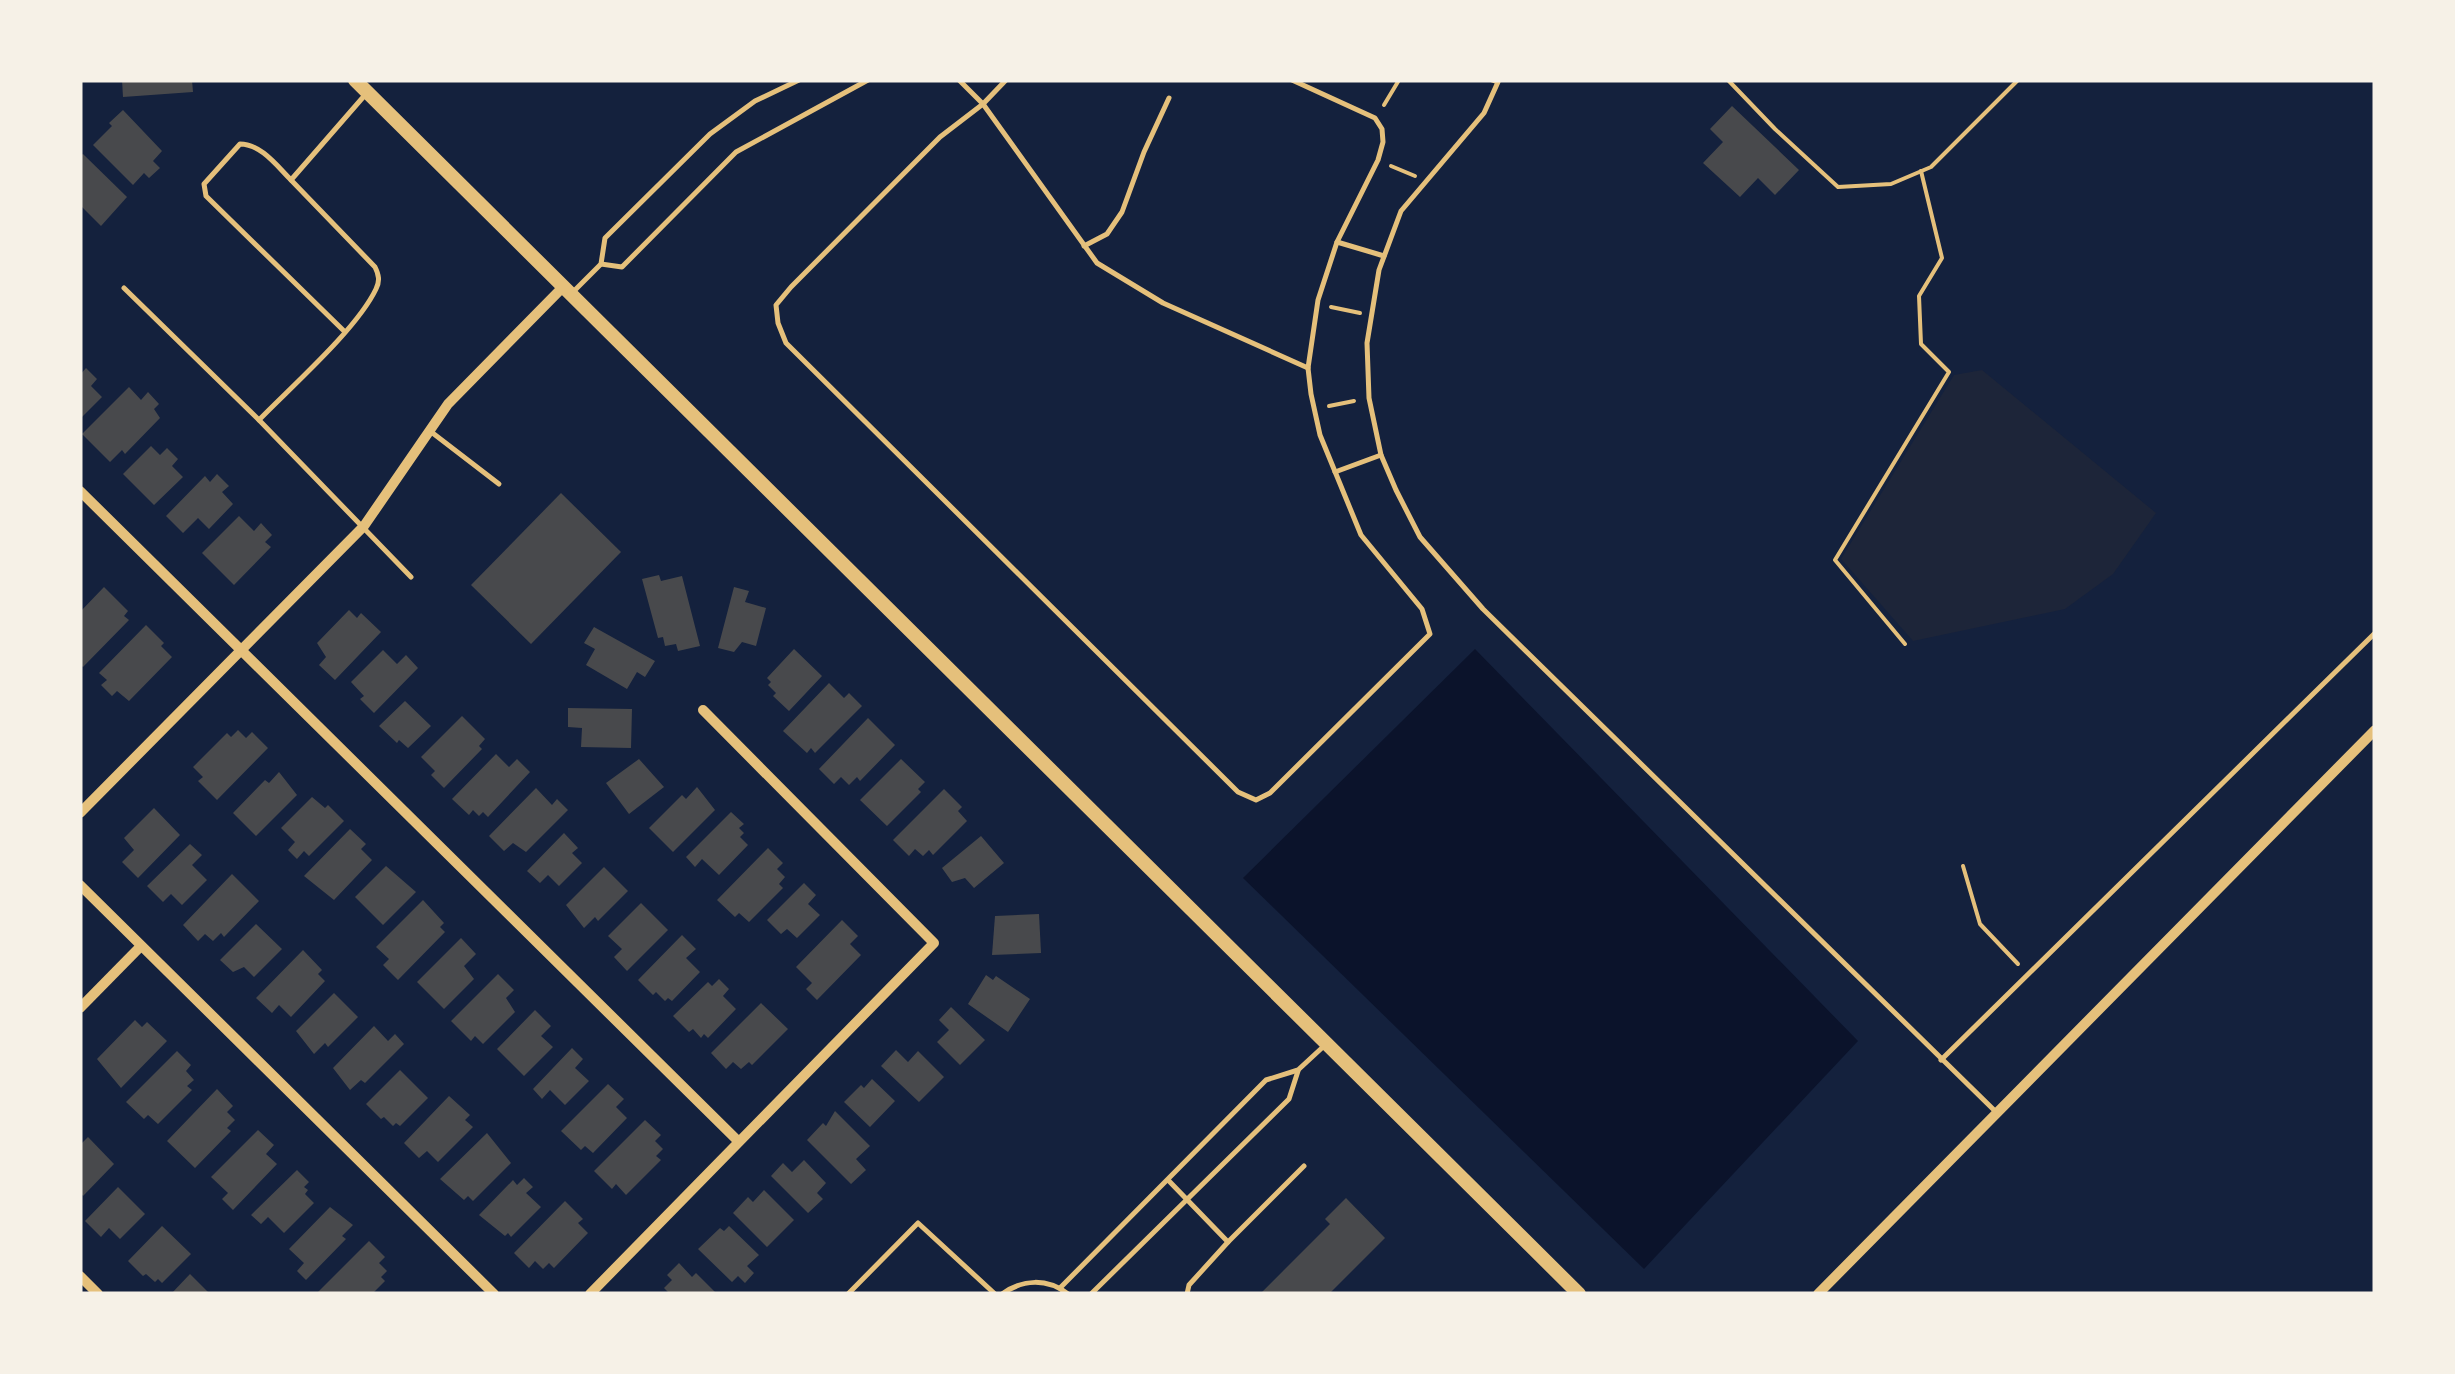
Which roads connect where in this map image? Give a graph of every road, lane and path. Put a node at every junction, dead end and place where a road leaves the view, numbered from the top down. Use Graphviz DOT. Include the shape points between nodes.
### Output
graph roads {
  1 [pos="354,80"];
  2 [pos="799,80"];
  3 [pos="868,80"];
  4 [pos="959,80"];
  5 [pos="1006,80"];
  6 [pos="1292,80"];
  7 [pos="1399,80"];
  8 [pos="1728,80"];
  9 [pos="2018,80"];
  10 [pos="1496,81"];
  11 [pos="368,93"];
  12 [pos="1170,98"];
  13 [pos="983,104"];
  14 [pos="1376,118"];
  15 [pos="1378,160"];
  16 [pos="1920,171"];
  17 [pos="291,180"];
  18 [pos="1426,180"];
  19 [pos="1337,242"];
  20 [pos="1084,246"];
  21 [pos="1384,256"];
  22 [pos="601,264"];
  23 [pos="124,288"];
  24 [pos="567,290"];
  25 [pos="1318,300"];
  26 [pos="1372,314"];
  27 [pos="344,331"];
  28 [pos="1308,368"];
  29 [pos="1369,398"];
  30 [pos="1315,411"];
  31 [pos="259,420"];
  32 [pos="430,431"];
  33 [pos="1381,454"];
  34 [pos="1335,472"];
  35 [pos="499,484"];
  36 [pos="80,492"];
  37 [pos="364,526"];
  38 [pos="411,577"];
  39 [pos="2375,633"];
  40 [pos="1905,644"];
  41 [pos="240,648"];
  42 [pos="703,710"];
  43 [pos="2375,730"];
  44 [pos="80,813"];
  45 [pos="1963,866"];
  46 [pos="80,884"];
  47 [pos="140,946"];
  48 [pos="2028,974"];
  49 [pos="80,1008"];
  50 [pos="1326,1044"];
  51 [pos="1941,1060"];
  52 [pos="1298,1070"];
  53 [pos="1995,1112"];
  54 [pos="738,1141"];
  55 [pos="1304,1166"];
  56 [pos="1168,1180"];
  57 [pos="1188,1200"];
  58 [pos="1228,1242"];
  59 [pos="80,1276"];
  60 [pos="1060,1288"];
  61 [pos="98,1294"];
  62 [pos="494,1294"];
  63 [pos="590,1294"];
  64 [pos="848,1294"];
  65 [pos="999,1294"];
  66 [pos="1068,1294"];
  67 [pos="1091,1294"];
  68 [pos="1186,1294"];
  69 [pos="1579,1294"];
  70 [pos="1818,1294"];
  1 -- 11 [label="main road"];
  2 -- 22 [label="lane" via="710,134 604,238"];
  3 -- 22 [label="lane" via="736,152 622,266"];
  4 -- 13 [label="lane"];
  5 -- 13 [label="lane"];
  6 -- 14 [label="lane"];
  7 -- 14 [label="path"];
  8 -- 16 [label="path" via="1838,187 1891,184"];
  9 -- 16 [label="path"];
  10 -- 18 [label="lane" via="1484,112"];
  11 -- 17 [label="lane"];
  11 -- 24 [label="main road"];
  12 -- 20 [label="lane" via="1122,212 1107,234"];
  13 -- 20 [label="lane"];
  13 -- 34 [label="lane" via="940,137 791,287 776,305 778,323 786,343 1238,792 1256,800 1430,634 1422,609 1361,534"];
  14 -- 15 [label="lane" via="1383,142"];
  15 -- 18 [label="path"];
  15 -- 19 [label="lane"];
  16 -- 40 [label="path" via="1942,258 1919,296 1921,344 1949,372 1835,560"];
  17 -- 27 [label="lane" via="380,276"];
  17 -- 27 [label="lane" via="248,143 204,184 206,196"];
  18 -- 21 [label="lane" via="1402,212"];
  19 -- 21 [label="lane"];
  19 -- 25 [label="lane"];
  20 -- 28 [label="lane" via="1097,263 1163,304"];
  21 -- 26 [label="lane"];
  22 -- 24 [label="lane"];
  23 -- 31 [label="lane"];
  24 -- 32 [label="street" via="448,404"];
  24 -- 50 [label="main road"];
  25 -- 26 [label="path" via="1334,310"];
  25 -- 28 [label="lane"];
  26 -- 29 [label="lane"];
  27 -- 31 [label="lane"];
  28 -- 30 [label="lane"];
  29 -- 30 [label="path"];
  29 -- 33 [label="lane"];
  30 -- 34 [label="lane"];
  31 -- 37 [label="lane"];
  32 -- 35 [label="lane"];
  32 -- 37 [label="street"];
  33 -- 34 [label="lane"];
  33 -- 51 [label="lane" via="1420,536 1483,609"];
  36 -- 41 [label="street"];
  37 -- 38 [label="lane"];
  37 -- 41 [label="street"];
  39 -- 48 [label="lane"];
  41 -- 44 [label="street"];
  41 -- 54 [label="street"];
  42 -- 54 [label="street" via="934,942"];
  43 -- 53 [label="street"];
  45 -- 48 [label="path" via="1980,924"];
  46 -- 47 [label="street"];
  47 -- 49 [label="street"];
  47 -- 62 [label="street"];
  48 -- 51 [label="lane"];
  50 -- 52 [label="lane"];
  50 -- 69 [label="main road"];
  51 -- 53 [label="lane"];
  52 -- 56 [label="lane" via="1266,1080"];
  52 -- 57 [label="lane" via="1288,1098"];
  53 -- 70 [label="street"];
  54 -- 63 [label="street"];
  55 -- 58 [label="lane"];
  56 -- 57 [label="lane"];
  56 -- 60 [label="lane"];
  57 -- 58 [label="lane"];
  57 -- 67 [label="lane"];
  58 -- 68 [label="lane"];
  59 -- 61 [label="street"];
  60 -- 65 [label="lane" via="1028,1282"];
  60 -- 66 [label="lane"];
  64 -- 65 [label="lane" via="918,1224"];
}
